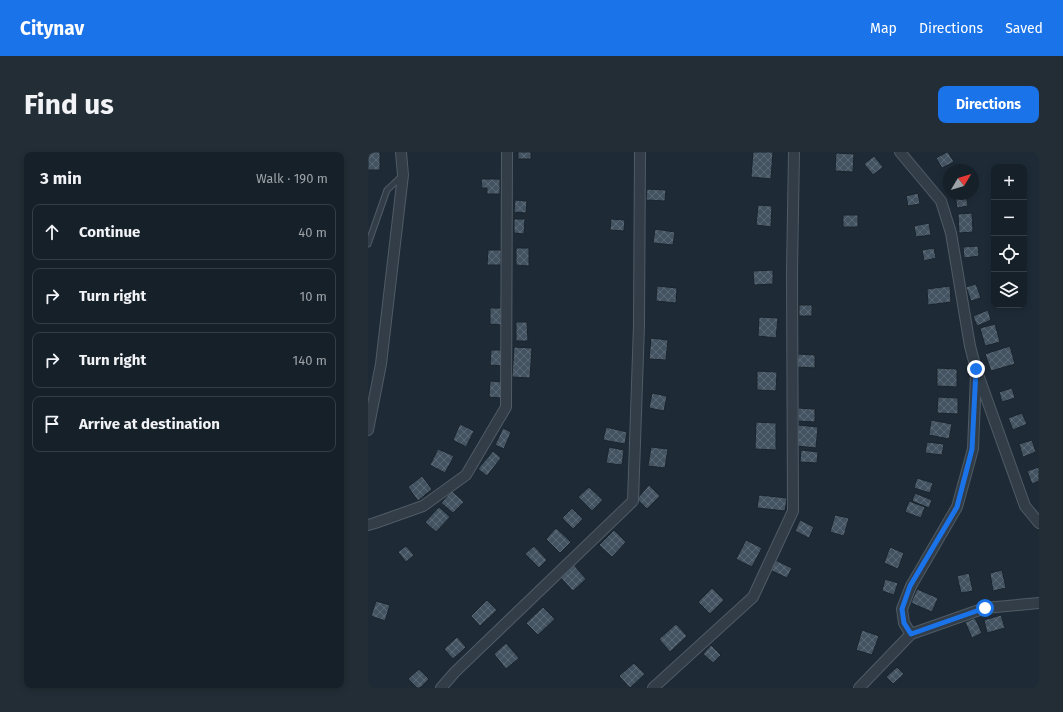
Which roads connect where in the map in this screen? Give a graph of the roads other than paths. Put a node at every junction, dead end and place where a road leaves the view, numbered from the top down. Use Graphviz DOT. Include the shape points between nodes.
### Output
graph roads {
  1 [pos="400,152"];
  2 [pos="507,152"];
  3 [pos="640,152"];
  4 [pos="794,152"];
  5 [pos="900,152"];
  6 [pos="403,175"];
  7 [pos="368,244"];
  8 [pos="976,369"];
  9 [pos="368,430"];
  10 [pos="1039,523"];
  11 [pos="368,525"];
  12 [pos="1039,603"];
  13 [pos="911,634"];
  14 [pos="441,688"];
  15 [pos="653,688"];
  16 [pos="859,688"];
  1 -- 6 [label="street"];
  2 -- 11 [label="street" via="506,407 466,475 423,506"];
  3 -- 14 [label="street" via="639,325 633,501"];
  4 -- 15 [label="street" via="792,511 753,597"];
  5 -- 8 [label="street" via="941,201 951,233"];
  6 -- 7 [label="lane" via="387,190"];
  6 -- 9 [label="street" via="381,364"];
  8 -- 10 [label="street" via="1025,506"];
  8 -- 13 [label="street" via="972,449 957,507 910,586 902,609 904,623"];
  12 -- 13 [label="street" via="985,608"];
  13 -- 16 [label="street"];
}
